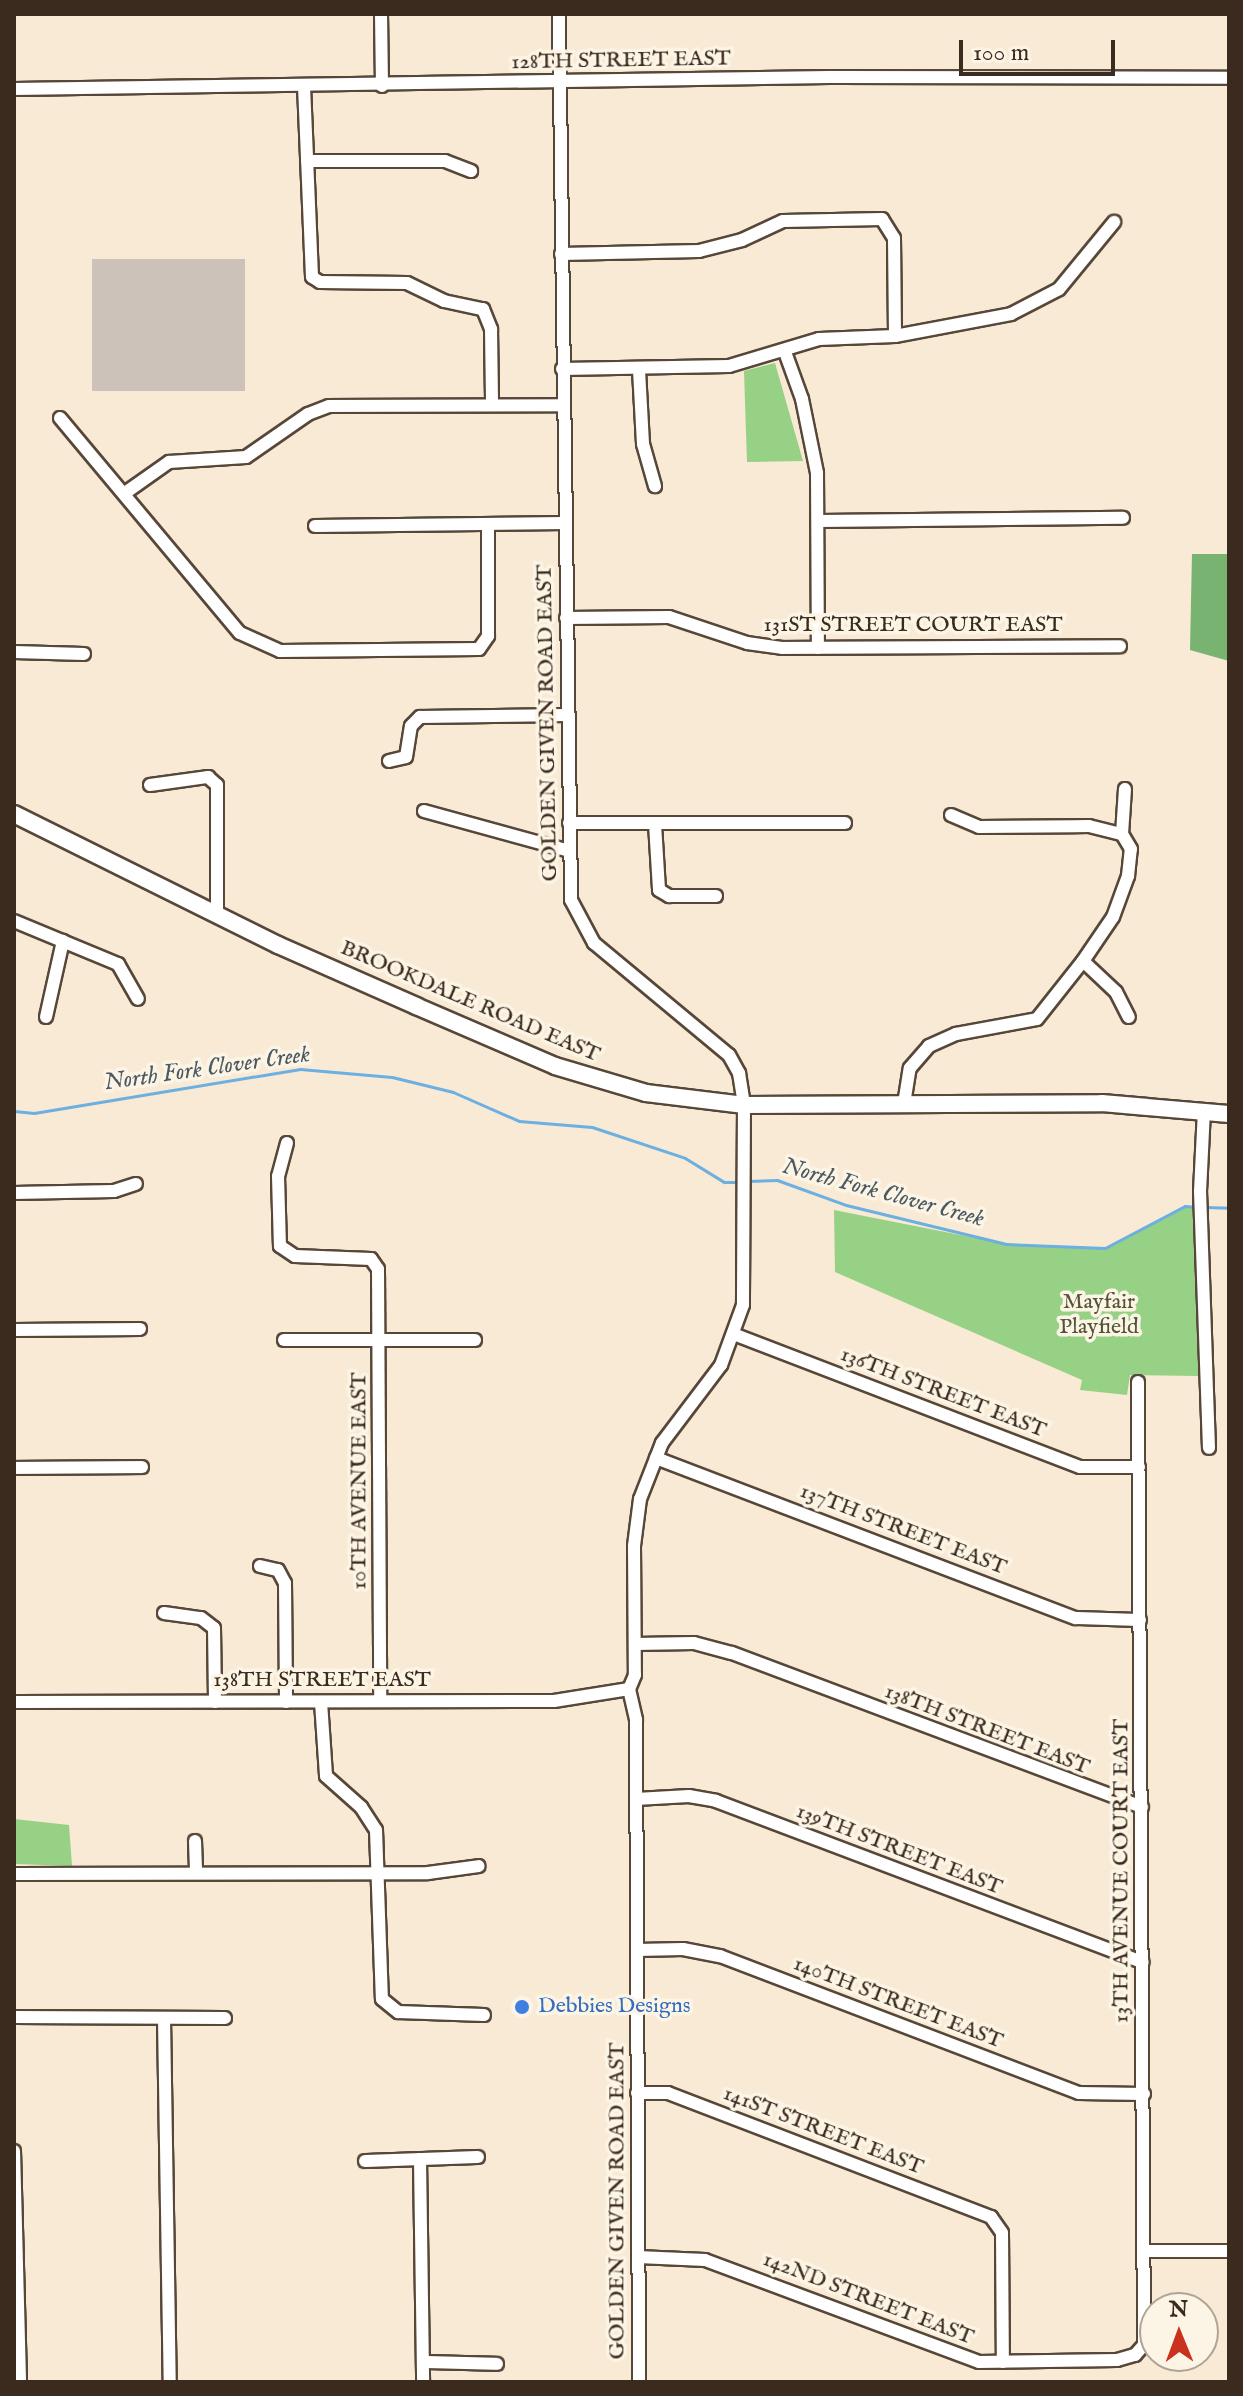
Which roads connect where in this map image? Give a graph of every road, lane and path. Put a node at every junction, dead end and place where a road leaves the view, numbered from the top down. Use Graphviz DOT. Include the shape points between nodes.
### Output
graph roads {
  1 [pos="381,14"];
  2 [pos="559,14"];
  3 [pos="1229,78"];
  4 [pos="560,83"];
  5 [pos="304,86"];
  6 [pos="382,86"];
  7 [pos="14,89"];
  8 [pos="307,161"];
  9 [pos="471,171"];
  10 [pos="1114,222"];
  11 [pos="561,254"];
  12 [pos="895,336"];
  13 [pos="785,352"];
  14 [pos="562,369"];
  15 [pos="639,370"];
  16 [pos="492,403"];
  17 [pos="562,405"];
  18 [pos="60,418"];
  19 [pos="655,486"];
  20 [pos="125,493"];
  21 [pos="1123,518"];
  22 [pos="820,521"];
  23 [pos="565,523"];
  24 [pos="315,526"];
  25 [pos="488,526"];
  26 [pos="566,618"];
  27 [pos="1120,646"];
  28 [pos="818,648"];
  29 [pos="14,652"];
  30 [pos="84,654"];
  31 [pos="567,715"];
  32 [pos="389,761"];
  33 [pos="150,785"];
  34 [pos="1125,789"];
  35 [pos="424,811"];
  36 [pos="14,814"];
  37 [pos="951,815"];
  38 [pos="569,823"];
  39 [pos="845,823"];
  40 [pos="655,824"];
  41 [pos="1122,834"];
  42 [pos="569,851"];
  43 [pos="716,896"];
  44 [pos="217,915"];
  45 [pos="14,921"];
  46 [pos="63,941"];
  47 [pos="1083,961"];
  48 [pos="138,999"];
  49 [pos="46,1017"];
  50 [pos="1129,1017"];
  51 [pos="904,1104"];
  52 [pos="744,1105"];
  53 [pos="1204,1110"];
  54 [pos="1229,1114"];
  55 [pos="287,1143"];
  56 [pos="136,1184"];
  57 [pos="14,1193"];
  58 [pos="140,1329"];
  59 [pos="14,1330"];
  60 [pos="736,1335"];
  61 [pos="284,1340"];
  62 [pos="380,1340"];
  63 [pos="475,1340"];
  64 [pos="1138,1382"];
  65 [pos="1209,1448"];
  66 [pos="656,1458"];
  67 [pos="142,1467"];
  68 [pos="1139,1467"];
  69 [pos="14,1468"];
  70 [pos="260,1566"];
  71 [pos="164,1613"];
  72 [pos="1140,1620"];
  73 [pos="635,1644"];
  74 [pos="629,1689"];
  75 [pos="380,1701"];
  76 [pos="14,1702"];
  77 [pos="215,1702"];
  78 [pos="286,1702"];
  79 [pos="321,1702"];
  80 [pos="636,1799"];
  81 [pos="1142,1807"];
  82 [pos="195,1841"];
  83 [pos="479,1866"];
  84 [pos="196,1873"];
  85 [pos="380,1873"];
  86 [pos="14,1874"];
  87 [pos="637,1950"];
  88 [pos="1143,1962"];
  89 [pos="484,2015"];
  90 [pos="14,2017"];
  91 [pos="164,2018"];
  92 [pos="225,2018"];
  93 [pos="637,2093"];
  94 [pos="1144,2094"];
  95 [pos="14,2151"];
  96 [pos="478,2157"];
  97 [pos="420,2159"];
  98 [pos="365,2161"];
  99 [pos="1145,2251"];
  100 [pos="1229,2251"];
  101 [pos="638,2257"];
  102 [pos="1135,2355"];
  103 [pos="423,2362"];
  104 [pos="1003,2362"];
  105 [pos="497,2364"];
  106 [pos="20,2382"];
  107 [pos="170,2382"];
  108 [pos="423,2382"];
  109 [pos="639,2382"];
  1 -- 6 [label="street"];
  2 -- 4 [label="street, GOLDEN GIVEN ROAD EAST"];
  3 -- 4 [label="street, 128TH STREET EAST"];
  4 -- 6 [label="street, 128TH STREET EAST"];
  4 -- 11 [label="street, GOLDEN GIVEN ROAD EAST"];
  5 -- 6 [label="street, 128TH STREET EAST"];
  5 -- 7 [label="street, 128TH STREET EAST"];
  5 -- 8 [label="street"];
  8 -- 9 [label="street" via="445,161"];
  8 -- 16 [label="street" via="308,257 315,281 407,283 444,301 483,309 491,329"];
  10 -- 12 [label="street" via="1045,299 1011,314"];
  11 -- 12 [label="street" via="699,251 742,240 783,221 885,220 894,238"];
  11 -- 14 [label="street, GOLDEN GIVEN ROAD EAST"];
  12 -- 13 [label="street" via="819,339"];
  13 -- 15 [label="street" via="729,366"];
  13 -- 22 [label="street" via="808,423"];
  14 -- 15 [label="street"];
  14 -- 17 [label="street, GOLDEN GIVEN ROAD EAST"];
  15 -- 19 [label="street" via="643,444"];
  16 -- 17 [label="street"];
  16 -- 20 [label="street" via="329,406 246,457 169,462"];
  17 -- 23 [label="street, GOLDEN GIVEN ROAD EAST"];
  18 -- 20 [label="street"];
  20 -- 25 [label="street" via="240,633 255,643 294,652 479,649 488,636"];
  21 -- 22 [label="street"];
  22 -- 28 [label="street"];
  23 -- 25 [label="street"];
  23 -- 26 [label="street, GOLDEN GIVEN ROAD EAST"];
  24 -- 25 [label="street"];
  26 -- 28 [label="street, 131ST STREET COURT EAST" via="669,617 753,645"];
  26 -- 31 [label="street, GOLDEN GIVEN ROAD EAST"];
  27 -- 28 [label="street, 131ST STREET COURT EAST"];
  29 -- 30 [label="street"];
  31 -- 32 [label="street" via="420,717 411,726 406,757"];
  31 -- 38 [label="street, GOLDEN GIVEN ROAD EAST"];
  33 -- 44 [label="street" via="208,777 217,785"];
  34 -- 41 [label="street"];
  35 -- 42 [label="street"];
  36 -- 44 [label="main road, BROOKDALE ROAD EAST"];
  37 -- 41 [label="street" via="979,827 1089,826"];
  38 -- 40 [label="street"];
  38 -- 42 [label="street, GOLDEN GIVEN ROAD EAST"];
  39 -- 40 [label="street"];
  40 -- 43 [label="street" via="659,890 669,896"];
  41 -- 47 [label="street" via="1131,849 1122,897"];
  42 -- 52 [label="street, GOLDEN GIVEN ROAD EAST" via="571,900 587,936 729,1055 742,1081"];
  44 -- 52 [label="main road, BROOKDALE ROAD EAST" via="555,1066 668,1098"];
  45 -- 46 [label="street"];
  46 -- 48 [label="street" via="118,964"];
  46 -- 49 [label="street"];
  47 -- 50 [label="street" via="1116,992"];
  47 -- 51 [label="street" via="1037,1019 956,1034 929,1046 910,1068"];
  51 -- 52 [label="main road, BROOKDALE ROAD EAST"];
  51 -- 53 [label="main road, BROOKDALE ROAD EAST" via="1102,1103"];
  52 -- 60 [label="street, GOLDEN GIVEN ROAD EAST" via="744,1293"];
  53 -- 54 [label="main road, BROOKDALE ROAD EAST"];
  53 -- 65 [label="street" via="1200,1191"];
  55 -- 62 [label="street, 10TH AVENUE EAST" via="279,1163 280,1246 288,1254 376,1262"];
  56 -- 57 [label="street" via="114,1191"];
  58 -- 59 [label="street"];
  60 -- 66 [label="street, GOLDEN GIVEN ROAD EAST"];
  60 -- 68 [label="street, 136TH STREET EAST" via="1080,1467"];
  61 -- 62 [label="street"];
  62 -- 63 [label="street"];
  62 -- 75 [label="street, 10TH AVENUE EAST"];
  64 -- 68 [label="street, 13TH AVENUE COURT EAST"];
  66 -- 72 [label="street, 137TH STREET EAST" via="1076,1618"];
  66 -- 73 [label="street, GOLDEN GIVEN ROAD EAST" via="636,1526"];
  67 -- 69 [label="street"];
  68 -- 72 [label="street, 13TH AVENUE COURT EAST"];
  70 -- 78 [label="street" via="278,1570 285,1583"];
  71 -- 77 [label="street" via="201,1618 214,1628"];
  72 -- 81 [label="street, 13TH AVENUE COURT EAST"];
  73 -- 74 [label="street, GOLDEN GIVEN ROAD EAST" via="635,1675"];
  73 -- 81 [label="street, 138TH STREET EAST" via="694,1643 732,1653"];
  74 -- 75 [label="street, 138TH STREET EAST" via="554,1701"];
  74 -- 80 [label="street, GOLDEN GIVEN ROAD EAST" via="636,1720"];
  75 -- 79 [label="street, 138TH STREET EAST"];
  76 -- 77 [label="street, 138TH STREET EAST"];
  77 -- 78 [label="street, 138TH STREET EAST"];
  78 -- 79 [label="street, 138TH STREET EAST"];
  79 -- 85 [label="street" via="326,1776 372,1821"];
  80 -- 87 [label="street, GOLDEN GIVEN ROAD EAST"];
  80 -- 88 [label="street, 139TH STREET EAST" via="716,1801"];
  81 -- 88 [label="street, 13TH AVENUE COURT EAST"];
  82 -- 84 [label="street"];
  83 -- 85 [label="street"];
  84 -- 85 [label="street"];
  84 -- 86 [label="street"];
  85 -- 89 [label="street" via="379,1993 391,2009"];
  87 -- 93 [label="street, GOLDEN GIVEN ROAD EAST"];
  87 -- 94 [label="street, 140TH STREET EAST" via="720,1956 1079,2093"];
  88 -- 94 [label="street, 13TH AVENUE COURT EAST"];
  90 -- 91 [label="street"];
  91 -- 92 [label="street"];
  91 -- 107 [label="street"];
  93 -- 101 [label="street, GOLDEN GIVEN ROAD EAST"];
  93 -- 104 [label="street, 141ST STREET EAST" via="668,2093 991,2217 1002,2233"];
  94 -- 99 [label="street, 13TH AVENUE COURT EAST"];
  95 -- 106 [label="street"];
  96 -- 97 [label="street"];
  97 -- 98 [label="street"];
  97 -- 103 [label="street"];
  99 -- 100 [label="street"];
  99 -- 102 [label="street, 13TH AVENUE COURT EAST" via="1145,2337"];
  101 -- 104 [label="street, 142ND STREET EAST" via="705,2260 962,2357"];
  101 -- 109 [label="street, GOLDEN GIVEN ROAD EAST"];
  102 -- 104 [label="street, 142ND STREET EAST" via="1117,2360"];
  103 -- 105 [label="street"];
  103 -- 108 [label="street"];
}
